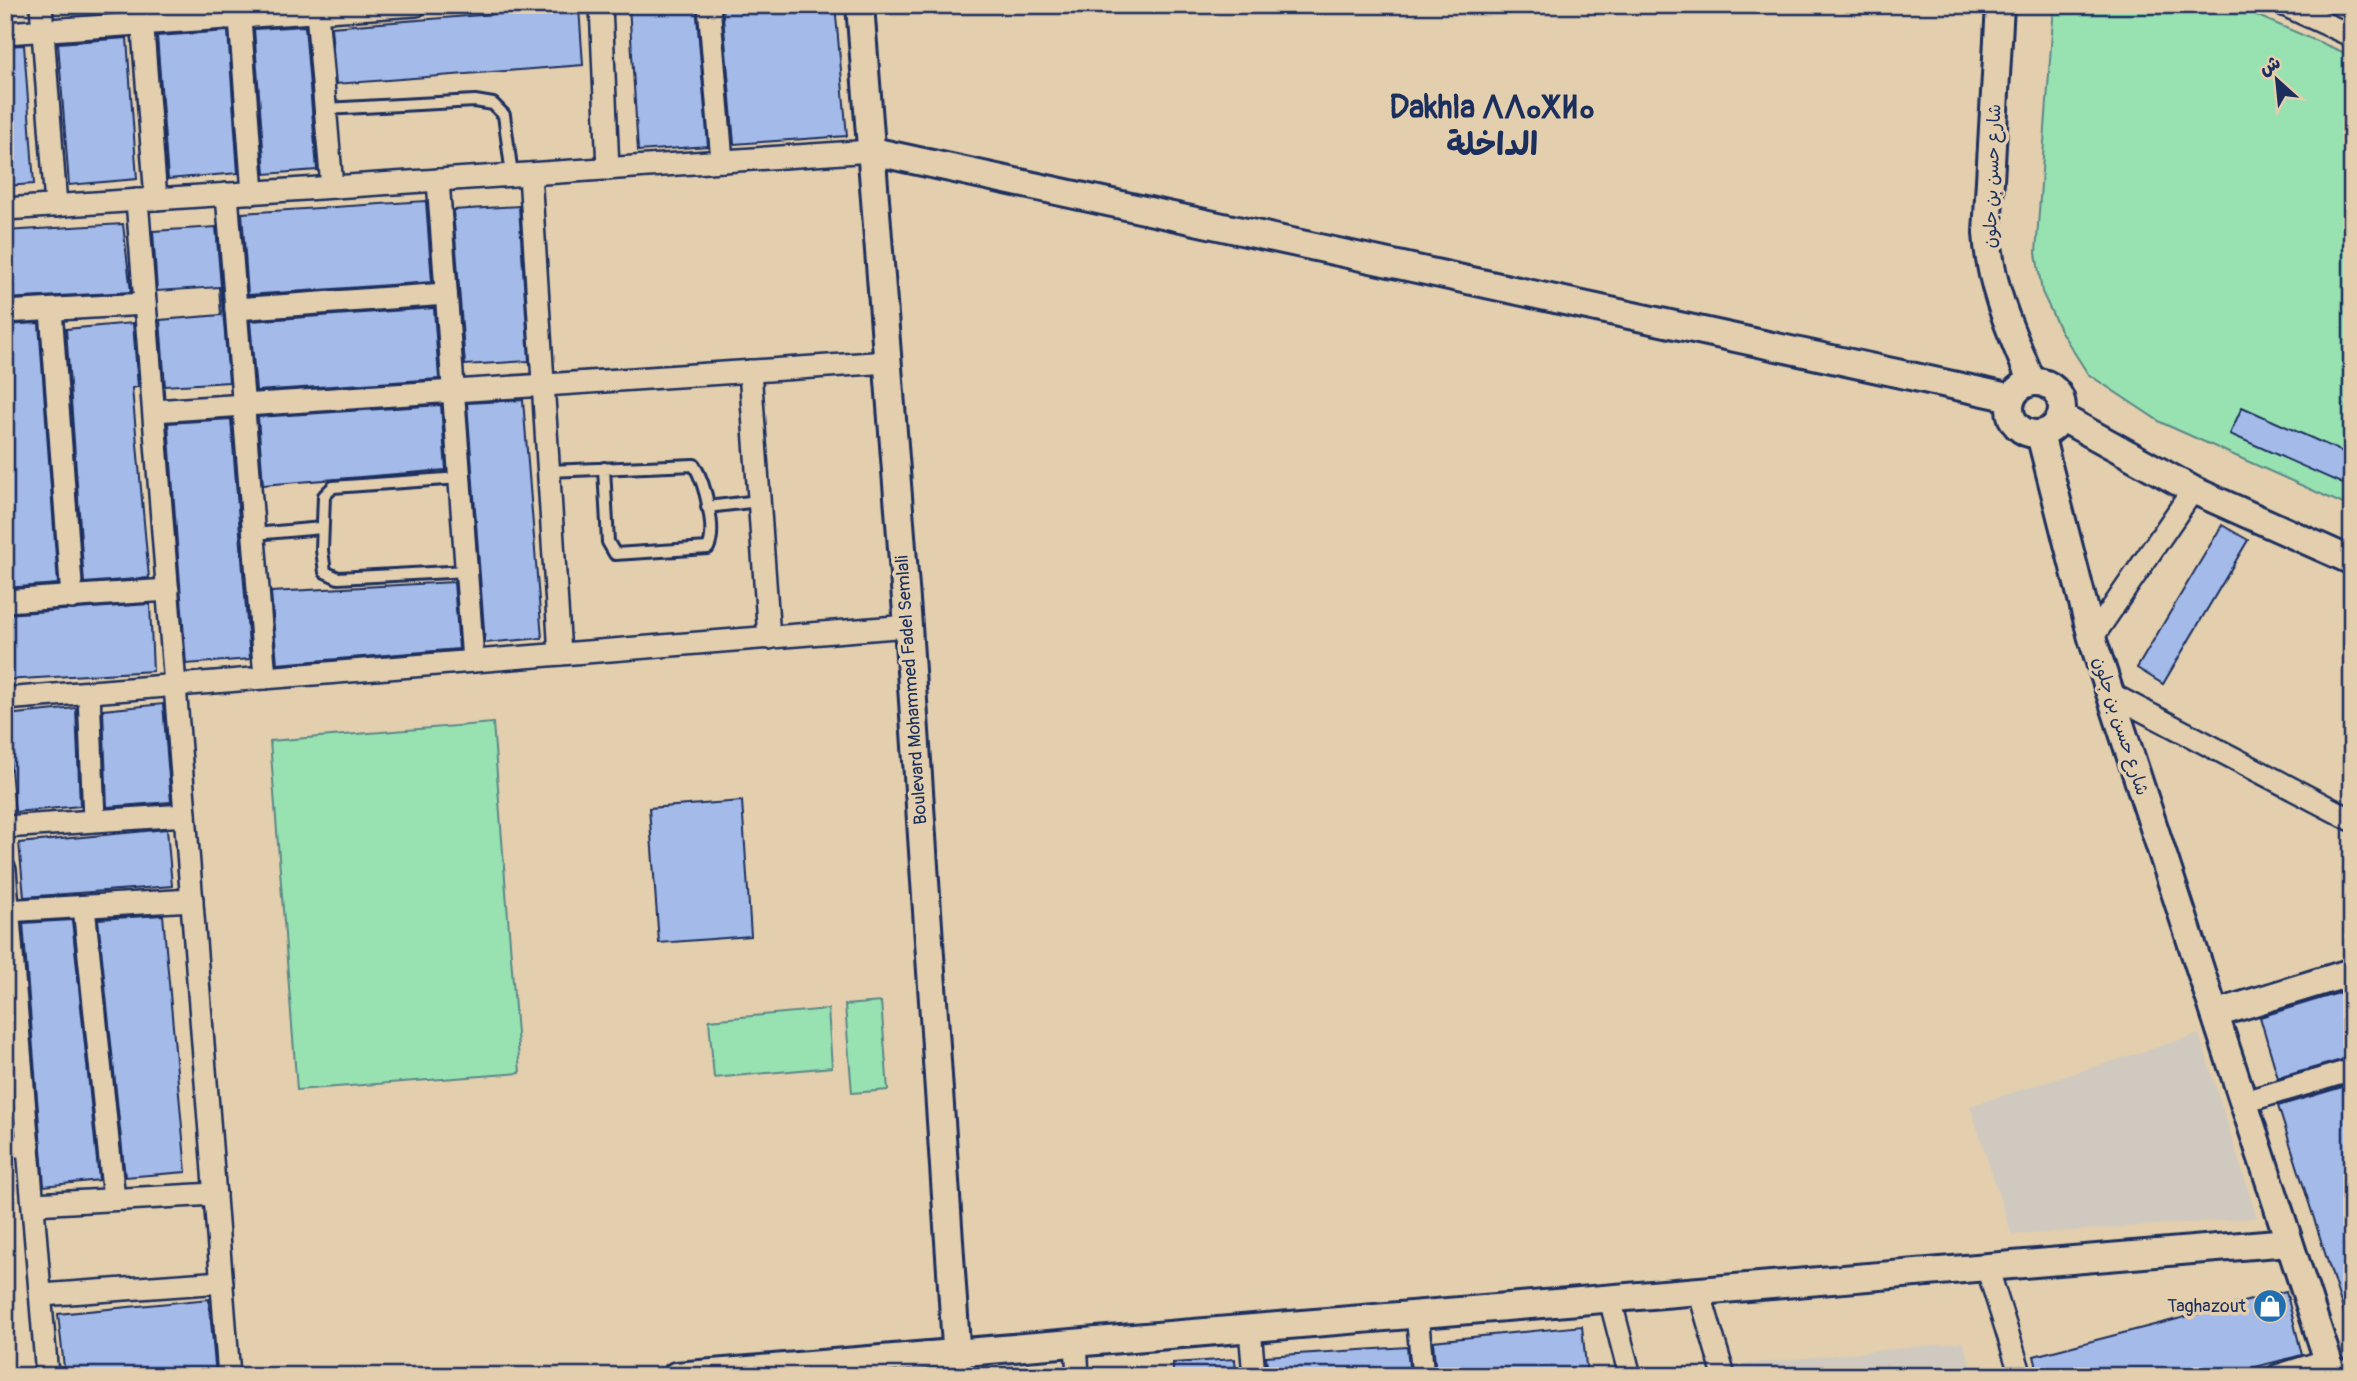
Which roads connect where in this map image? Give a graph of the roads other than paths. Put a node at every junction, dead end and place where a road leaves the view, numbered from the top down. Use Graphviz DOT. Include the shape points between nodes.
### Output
graph roads {
  1 [pos="41,5"];
  2 [pos="412,5"];
  3 [pos="601,5"];
  4 [pos="709,5"];
  5 [pos="860,5"];
  6 [pos="2000,5"];
  7 [pos="2284,5"];
  8 [pos="240,11"];
  9 [pos="317,12"];
  10 [pos="142,15"];
  11 [pos="43,31"];
  12 [pos="5,33"];
  13 [pos="2352,36"];
  14 [pos="325,108"];
  15 [pos="872,151"];
  16 [pos="722,161"];
  17 [pos="608,169"];
  18 [pos="521,175"];
  19 [pos="438,180"];
  20 [pos="332,187"];
  21 [pos="253,193"];
  22 [pos="227,194"];
  23 [pos="147,200"];
  24 [pos="56,206"];
  25 [pos="5,209"];
  26 [pos="446,294"];
  27 [pos="145,304"];
  28 [pos="236,309"];
  29 [pos="51,310"];
  30 [pos="5,312"];
  31 [pos="888,362"];
  32 [pos="750,371"];
  33 [pos="2032,382"];
  34 [pos="543,385"];
  35 [pos="453,390"];
  36 [pos="2012,398"];
  37 [pos="244,405"];
  38 [pos="154,411"];
  39 [pos="2061,417"];
  40 [pos="2040,434"];
  41 [pos="604,468"];
  42 [pos="549,471"];
  43 [pos="460,478"];
  44 [pos="2193,491"];
  45 [pos="759,501"];
  46 [pos="707,507"];
  47 [pos="322,528"];
  48 [pos="254,534"];
  49 [pos="2352,561"];
  50 [pos="467,571"];
  51 [pos="168,590"];
  52 [pos="72,598"];
  53 [pos="5,601"];
  54 [pos="908,626"];
  55 [pos="769,638"];
  56 [pos="2092,638"];
  57 [pos="559,654"];
  58 [pos="473,661"];
  59 [pos="265,678"];
  60 [pos="175,685"];
  61 [pos="89,692"];
  62 [pos="2111,694"];
  63 [pos="5,699"];
  64 [pos="185,815"];
  65 [pos="94,820"];
  66 [pos="2352,820"];
  67 [pos="5,827"];
  68 [pos="5,870"];
  69 [pos="192,900"];
  70 [pos="84,906"];
  71 [pos="6,911"];
  72 [pos="2352,972"];
  73 [pos="2215,1014"];
  74 [pos="2352,1070"];
  75 [pos="2244,1102"];
  76 [pos="29,1145"];
  77 [pos="5,1147"];
  78 [pos="215,1194"];
  79 [pos="114,1199"];
  80 [pos="34,1204"];
  81 [pos="2289,1242"];
  82 [pos="1987,1267"];
  83 [pos="222,1282"];
  84 [pos="1699,1291"];
  85 [pos="42,1294"];
  86 [pos="1610,1299"];
  87 [pos="1417,1314"];
  88 [pos="1250,1329"];
  89 [pos="1076,1343"];
  90 [pos="957,1364"];
  91 [pos="2336,1370"];
  92 [pos="747,1373"];
  93 [pos="47,1376"];
  94 [pos="229,1376"];
  95 [pos="676,1376"];
  96 [pos="1078,1376"];
  97 [pos="1254,1376"];
  98 [pos="1423,1376"];
  99 [pos="1630,1376"];
  100 [pos="1724,1376"];
  101 [pos="2021,1376"];
  102 [pos="2277,1376"];
  1 -- 11 [label="street"];
  2 -- 9 [label="street"];
  3 -- 17 [label="street"];
  4 -- 16 [label="street"];
  5 -- 15 [label="street, Boulevard Mohammed Fadel Semlali"];
  6 -- 33 [label="street, شارع حسن بن جلون" via="1989,259 2001,310"];
  7 -- 13 [label="street"];
  8 -- 9 [label="street"];
  8 -- 10 [label="street"];
  8 -- 21 [label="street"];
  9 -- 14 [label="street"];
  10 -- 11 [label="street"];
  10 -- 23 [label="street"];
  11 -- 12 [label="street"];
  11 -- 24 [label="street"];
  14 -- 18 [label="lane" via="493,104 504,115"];
  14 -- 20 [label="street"];
  15 -- 16 [label="street"];
  15 -- 31 [label="street, Boulevard Mohammed Fadel Semlali"];
  15 -- 36 [label="street"];
  16 -- 17 [label="street"];
  17 -- 18 [label="street"];
  18 -- 19 [label="street"];
  18 -- 34 [label="street"];
  19 -- 20 [label="street"];
  19 -- 26 [label="street"];
  20 -- 21 [label="street"];
  21 -- 22 [label="street"];
  22 -- 23 [label="street"];
  22 -- 28 [label="street"];
  23 -- 24 [label="street"];
  23 -- 27 [label="street"];
  24 -- 25 [label="street"];
  26 -- 28 [label="street"];
  26 -- 35 [label="street"];
  27 -- 29 [label="street"];
  27 -- 38 [label="street"];
  28 -- 37 [label="street"];
  29 -- 30 [label="street"];
  29 -- 52 [label="street"];
  31 -- 32 [label="street"];
  31 -- 54 [label="street, Boulevard Mohammed Fadel Semlali"];
  32 -- 34 [label="street"];
  32 -- 45 [label="street"];
  33 -- 36 [label="street"];
  33 -- 39 [label="street" via="2057,391"];
  34 -- 35 [label="street"];
  34 -- 42 [label="street"];
  35 -- 37 [label="street"];
  35 -- 43 [label="street"];
  36 -- 40 [label="street" via="2011,416 2016,424"];
  37 -- 38 [label="street"];
  37 -- 48 [label="street"];
  38 -- 51 [label="street"];
  39 -- 40 [label="street"];
  39 -- 44 [label="street"];
  40 -- 56 [label="street, شارع حسن بن جلون"];
  41 -- 42 [label="lane"];
  41 -- 46 [label="lane" via="694,466 702,477"];
  41 -- 46 [label="lane" via="608,542 615,554 708,548 713,538"];
  42 -- 57 [label="street"];
  43 -- 47 [label="lane" via="333,487 324,496"];
  43 -- 50 [label="street"];
  44 -- 49 [label="street"];
  44 -- 56 [label="street"];
  45 -- 46 [label="lane"];
  45 -- 55 [label="street"];
  47 -- 48 [label="lane"];
  47 -- 50 [label="lane" via="325,572 330,576"];
  48 -- 59 [label="street"];
  50 -- 58 [label="street"];
  51 -- 52 [label="street"];
  51 -- 60 [label="street"];
  52 -- 53 [label="street"];
  54 -- 55 [label="street"];
  54 -- 90 [label="street, Boulevard Mohammed Fadel Semlali"];
  55 -- 57 [label="street"];
  56 -- 62 [label="street, شارع حسن بن جلون"];
  57 -- 58 [label="street"];
  58 -- 59 [label="street"];
  59 -- 60 [label="street"];
  60 -- 61 [label="street"];
  60 -- 64 [label="street"];
  61 -- 63 [label="street"];
  61 -- 65 [label="street"];
  62 -- 66 [label="street"];
  62 -- 73 [label="street, شارع حسن بن جلون"];
  64 -- 65 [label="street"];
  64 -- 69 [label="street"];
  65 -- 67 [label="street"];
  68 -- 71 [label="street"];
  69 -- 70 [label="street"];
  69 -- 78 [label="street"];
  70 -- 71 [label="street"];
  70 -- 79 [label="street"];
  71 -- 76 [label="street"];
  72 -- 73 [label="street"];
  73 -- 75 [label="street, شارع حسن بن جلون"];
  74 -- 75 [label="street"];
  75 -- 81 [label="street, شارع حسن بن جلون"];
  76 -- 77 [label="street"];
  76 -- 80 [label="street"];
  78 -- 79 [label="street"];
  78 -- 83 [label="street"];
  79 -- 80 [label="street"];
  80 -- 85 [label="street"];
  81 -- 82 [label="street"];
  81 -- 91 [label="street, شارع حسن بن جلون"];
  82 -- 84 [label="street"];
  82 -- 101 [label="street"];
  83 -- 85 [label="street"];
  83 -- 94 [label="street"];
  84 -- 86 [label="street"];
  84 -- 100 [label="street"];
  85 -- 93 [label="street"];
  86 -- 87 [label="street"];
  86 -- 99 [label="street"];
  87 -- 88 [label="street"];
  87 -- 98 [label="street"];
  88 -- 89 [label="street"];
  88 -- 97 [label="street"];
  89 -- 90 [label="street"];
  89 -- 96 [label="street"];
  90 -- 92 [label="street"];
  91 -- 102 [label="street"];
  92 -- 95 [label="street"];
}
